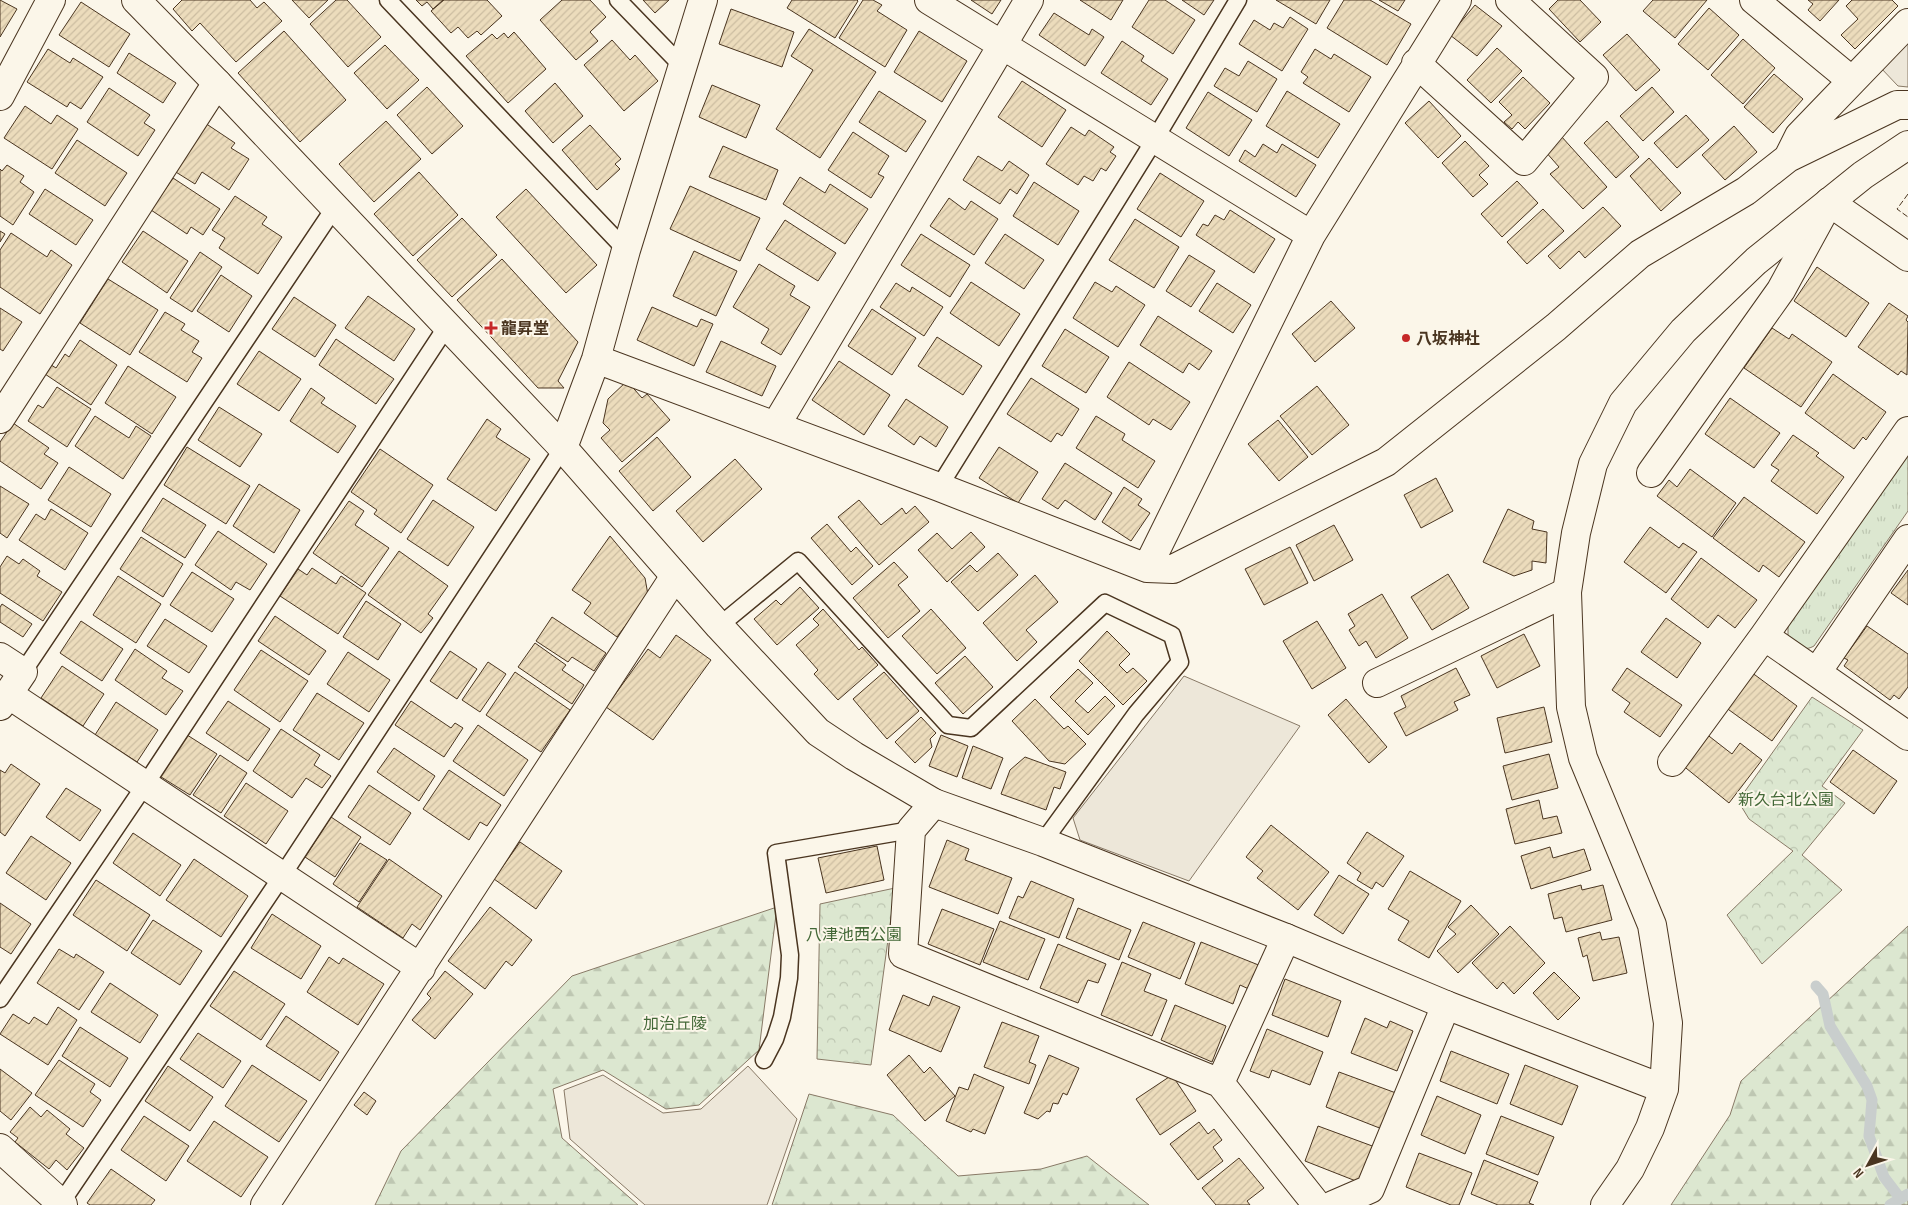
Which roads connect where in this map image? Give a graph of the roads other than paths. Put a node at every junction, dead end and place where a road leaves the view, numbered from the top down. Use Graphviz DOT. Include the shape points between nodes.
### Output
graph roads {
  1 [pos="51,0"];
  2 [pos="136,0"];
  3 [pos="388,0"];
  4 [pos="618,0"];
  5 [pos="703,0"];
  6 [pos="929,0"];
  7 [pos="1029,0"];
  8 [pos="1238,0"];
  9 [pos="1457,0"];
  10 [pos="1510,0"];
  11 [pos="1754,0"];
  12 [pos="1908,23"];
  13 [pos="1002,45"];
  14 [pos="1416,63"];
  15 [pos="682,66"];
  16 [pos="1851,80"];
  17 [pos="217,83"];
  18 [pos="0,96"];
  19 [pos="1908,105"];
  20 [pos="1156,139"];
  21 [pos="1908,145"];
  22 [pos="1788,158"];
  23 [pos="1829,202"];
  24 [pos="335,207"];
  25 [pos="1311,235"];
  26 [pos="626,250"];
  27 [pos="1908,257"];
  28 [pos="447,326"];
  29 [pos="596,359"];
  30 [pos="0,419"];
  31 [pos="776,425"];
  32 [pos="1908,431"];
  33 [pos="563,448"];
  34 [pos="1651,473"];
  35 [pos="939,486"];
  36 [pos="1908,540"];
  37 [pos="1147,568"];
  38 [pos="676,576"];
  39 [pos="1567,592"];
  40 [pos="719,626"];
  41 [pos="1764,636"];
  42 [pos="0,657"];
  43 [pos="1817,672"];
  44 [pos="1377,683"];
  45 [pos="10,691"];
  46 [pos="1908,736"];
  47 [pos="1672,762"];
  48 [pos="145,784"];
  49 [pos="934,803"];
  50 [pos="911,830"];
  51 [pos="1043,842"];
  52 [pos="282,876"];
  53 [pos="1286,938"];
  54 [pos="421,968"];
  55 [pos="0,999"];
  56 [pos="1446,1005"];
  57 [pos="764,1060"];
  58 [pos="1220,1083"];
  59 [pos="1664,1089"];
  60 [pos="0,1148"];
  61 [pos="62,1204"];
  62 [pos="264,1205"];
  63 [pos="1316,1205"];
  64 [pos="1333,1205"];
  65 [pos="1606,1205"];
  1 -- 18 [label="street"];
  2 -- 17 [label="street"];
  3 -- 26 [label="lane"];
  4 -- 15 [label="lane"];
  5 -- 15 [label="street"];
  6 -- 13 [label="street"];
  7 -- 13 [label="street"];
  8 -- 20 [label="lane"];
  9 -- 14 [label="street"];
  10 -- 14 [label="street" via="1594,76 1524,161"];
  11 -- 16 [label="street"];
  12 -- 16 [label="street"];
  13 -- 20 [label="street"];
  13 -- 31 [label="street"];
  14 -- 25 [label="street"];
  15 -- 26 [label="street"];
  16 -- 22 [label="street" via="1799,136"];
  17 -- 24 [label="street"];
  17 -- 30 [label="street"];
  19 -- 22 [label="street" via="1897,105"];
  20 -- 25 [label="street"];
  20 -- 35 [label="lane"];
  21 -- 23 [label="street"];
  22 -- 37 [label="street" via="1746,191 1640,254 1556,327 1386,462 1173,569"];
  23 -- 27 [label="street"];
  23 -- 34 [label="street" via="1781,290"];
  23 -- 39 [label="street" via="1756,261 1683,331 1623,403 1593,464 1576,533"];
  24 -- 28 [label="street"];
  24 -- 45 [label="lane"];
  25 -- 37 [label="street"];
  26 -- 29 [label="street"];
  28 -- 33 [label="street"];
  28 -- 48 [label="lane"];
  29 -- 31 [label="street"];
  29 -- 33 [label="street"];
  31 -- 35 [label="street"];
  32 -- 41 [label="street"];
  33 -- 38 [label="street"];
  33 -- 52 [label="lane"];
  35 -- 37 [label="street"];
  36 -- 43 [label="street"];
  38 -- 40 [label="street"];
  38 -- 54 [label="street"];
  39 -- 44 [label="street"];
  39 -- 59 [label="street" via="1571,707 1575,731 1583,758 1652,925 1668,1023"];
  40 -- 49 [label="street" via="818,732"];
  40 -- 51 [label="lane" via="798,561 948,725 971,728 1105,604 1172,635 1180,662 1136,714"];
  41 -- 43 [label="street"];
  41 -- 47 [label="street"];
  42 -- 45 [label="street"];
  43 -- 46 [label="street"];
  45 -- 48 [label="street"];
  48 -- 52 [label="street"];
  48 -- 55 [label="lane"];
  49 -- 50 [label="street"];
  49 -- 51 [label="street"];
  50 -- 57 [label="lane" via="776,852 790,954 789,978 780,1024"];
  50 -- 58 [label="street" via="904,954"];
  51 -- 53 [label="street"];
  52 -- 54 [label="street"];
  52 -- 61 [label="lane"];
  53 -- 56 [label="street"];
  53 -- 58 [label="street"];
  54 -- 62 [label="street"];
  56 -- 59 [label="street"];
  56 -- 64 [label="street" via="1370,1189"];
  58 -- 63 [label="street"];
  59 -- 65 [label="street" via="1630,1169"];
  60 -- 61 [label="street"];
}
